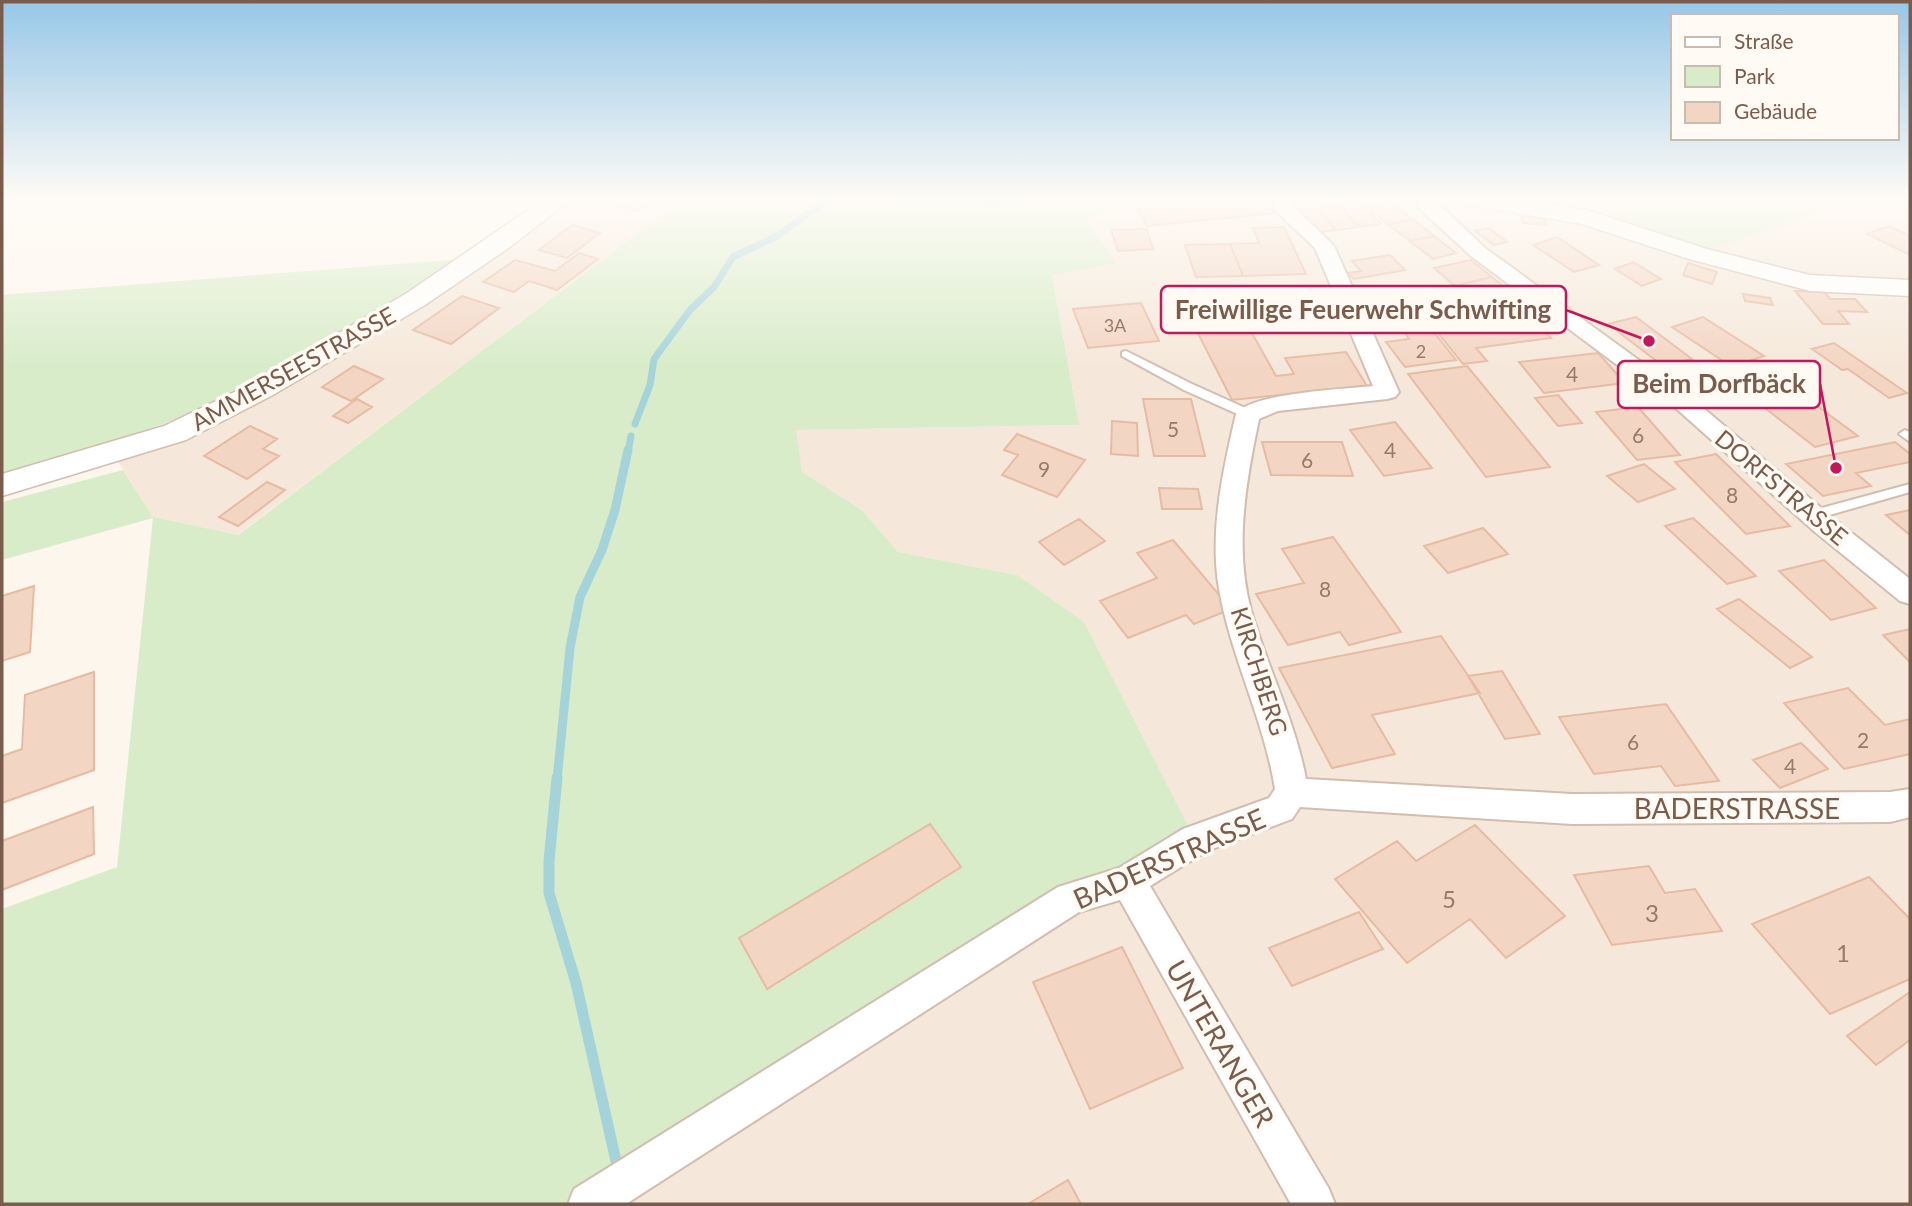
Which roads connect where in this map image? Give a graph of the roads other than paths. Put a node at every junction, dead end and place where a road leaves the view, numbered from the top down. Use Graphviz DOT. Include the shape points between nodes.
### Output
graph roads {
  1 [pos="481,255"];
  2 [pos="1328,255"];
  3 [pos="1484,255"];
  4 [pos="1703,255"];
  5 [pos="1910,288"];
  6 [pos="1126,354"];
  7 [pos="1248,414"];
  8 [pos="2,485"];
  9 [pos="1910,488"];
  10 [pos="1812,515"];
  11 [pos="1910,594"];
  12 [pos="1292,792"];
  13 [pos="1910,803"];
  14 [pos="1128,881"];
  15 [pos="589,1204"];
  16 [pos="1314,1204"];
  1 -- 8 [label="street, AMMERSEESTRASSE" via="263,389 176,433"];
  2 -- 7 [label="street" via="1387,392 1275,404"];
  3 -- 10 [label="street, DORFSTRASSE" via="1687,405"];
  4 -- 5 [label="street" via="1810,283"];
  6 -- 7 [label="lane"];
  7 -- 12 [label="street, KIRCHBERG" via="1230,519 1236,606 1287,753"];
  9 -- 10 [label="lane"];
  10 -- 11 [label="street, DORFSTRASSE"];
  12 -- 13 [label="street, BADERSTRASSE" via="1572,809 1890,807"];
  12 -- 14 [label="street, BADERSTRASSE" via="1280,809 1195,840"];
  14 -- 15 [label="street, BADERSTRASSE" via="1070,899"];
  14 -- 16 [label="street, UNTERANGER"];
}
